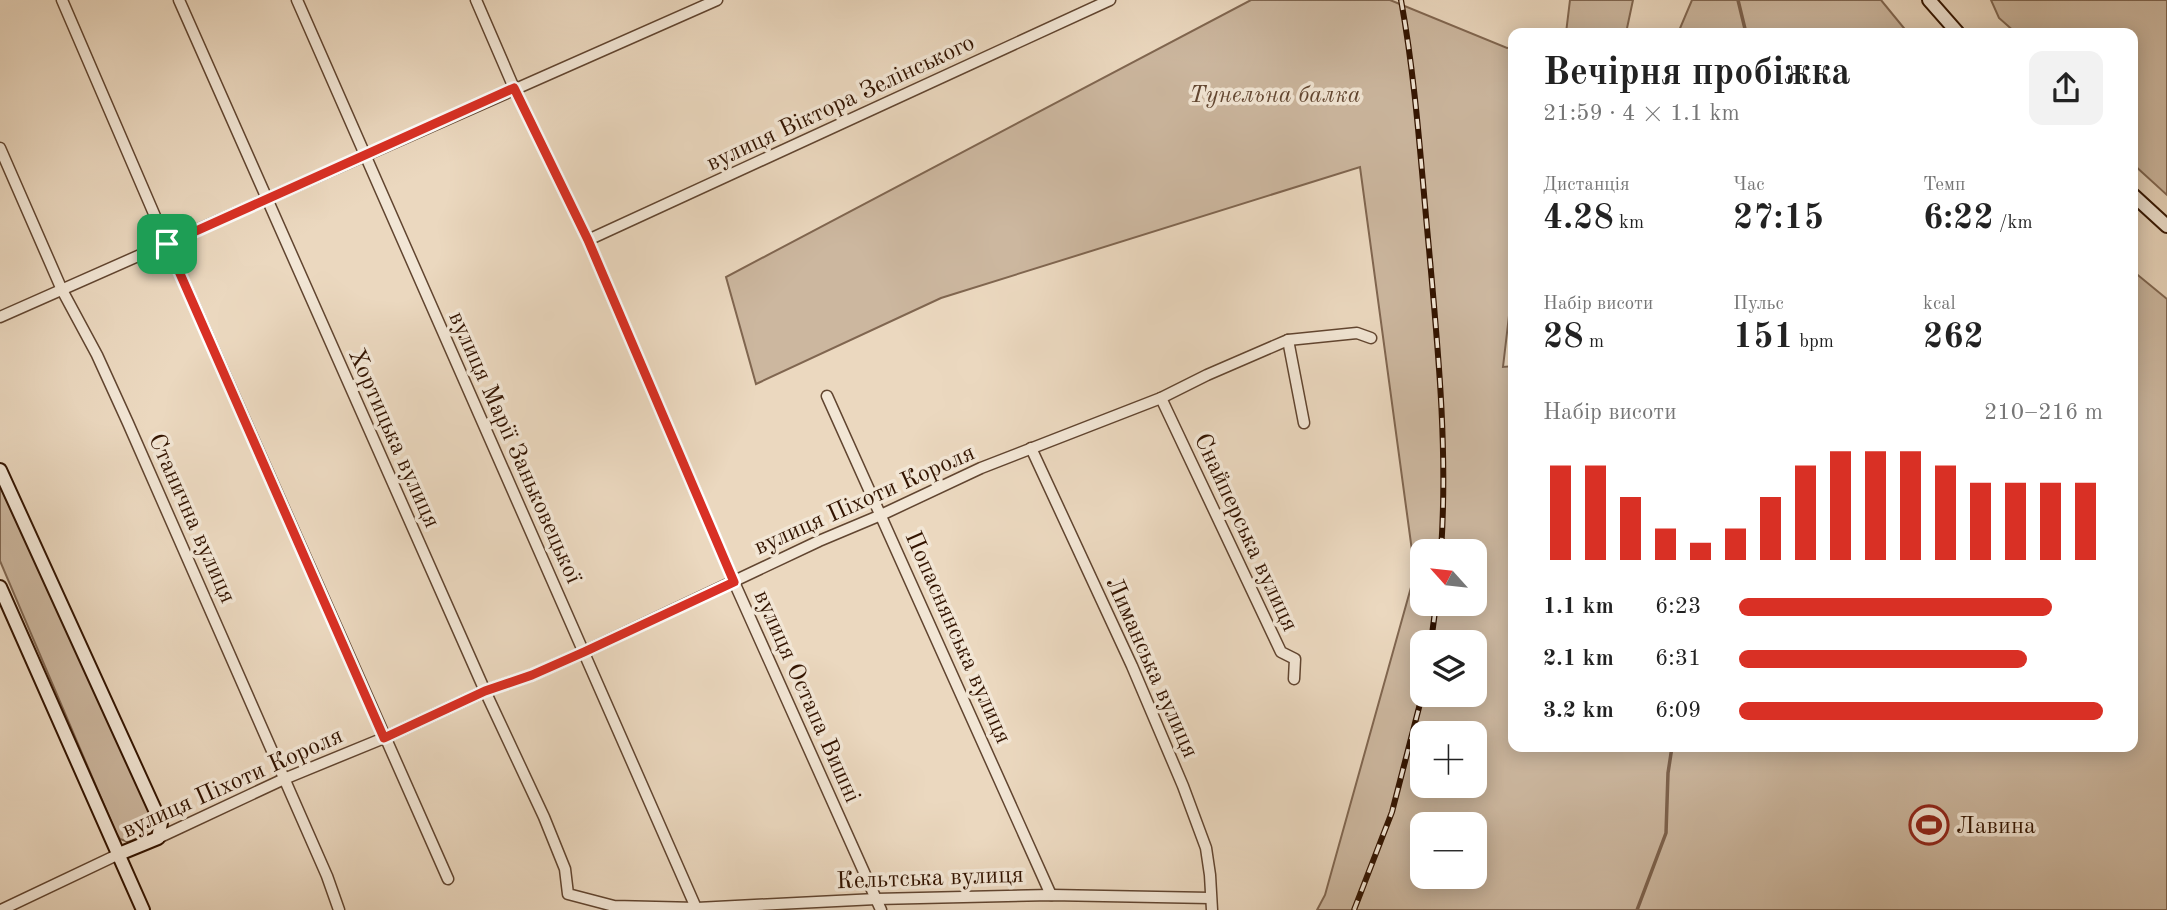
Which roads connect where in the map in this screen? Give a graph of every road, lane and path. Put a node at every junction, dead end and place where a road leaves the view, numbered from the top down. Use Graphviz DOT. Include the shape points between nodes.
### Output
graph roads {
  1 [pos="62,0"];
  2 [pos="179,0"];
  3 [pos="297,0"];
  4 [pos="476,0"];
  5 [pos="717,0"];
  6 [pos="1110,0"];
  7 [pos="1929,0"];
  8 [pos="1954,28"];
  9 [pos="514,88"];
  10 [pos="0,148"];
  11 [pos="365,155"];
  12 [pos="266,199"];
  13 [pos="2138,200"];
  14 [pos="2167,226"];
  15 [pos="588,240"];
  16 [pos="167,244"];
  17 [pos="62,289"];
  18 [pos="0,317"];
  19 [pos="1371,338"];
  20 [pos="1288,340"];
  21 [pos="827,396"];
  22 [pos="1161,398"];
  23 [pos="1304,423"];
  24 [pos="1031,448"];
  25 [pos="0,470"];
  26 [pos="881,515"];
  27 [pos="734,582"];
  28 [pos="0,587"];
  29 [pos="584,652"];
  30 [pos="1294,678"];
  31 [pos="485,691"];
  32 [pos="384,738"];
  33 [pos="284,779"];
  34 [pos="158,838"];
  35 [pos="119,855"];
  36 [pos="448,879"];
  37 [pos="568,894"];
  38 [pos="1051,895"];
  39 [pos="1210,898"];
  40 [pos="876,899"];
  41 [pos="697,909"];
  42 [pos="1,910"];
  43 [pos="143,910"];
  44 [pos="339,910"];
  45 [pos="881,910"];
  46 [pos="1212,910"];
  1 -- 16 [label="street"];
  2 -- 12 [label="street, Хортицька вулиця"];
  3 -- 11 [label="street, вулиця Марії Заньковецької"];
  4 -- 9 [label="street, вулиця Остапа Вишні"];
  5 -- 9 [label="street"];
  6 -- 15 [label="street, вулиця Віктора Зелінського"];
  7 -- 8 [label="main road"];
  9 -- 11 [label="street"];
  9 -- 15 [label="street, вулиця Остапа Вишні"];
  10 -- 17 [label="street, Станична вулиця"];
  11 -- 12 [label="street"];
  11 -- 29 [label="street, вулиця Марії Заньковецької"];
  12 -- 16 [label="street"];
  12 -- 31 [label="street, Хортицька вулиця"];
  13 -- 14 [label="main road"];
  15 -- 27 [label="street, вулиця Остапа Вишні"];
  16 -- 17 [label="street"];
  16 -- 32 [label="street"];
  17 -- 18 [label="street"];
  17 -- 33 [label="street, Станична вулиця" via="128,423"];
  19 -- 20 [label="street, вулиця Піхоти Короля" via="1357,332"];
  20 -- 22 [label="street, вулиця Піхоти Короля"];
  20 -- 23 [label="street"];
  21 -- 26 [label="street, Попаснянська вулиця"];
  22 -- 24 [label="street, вулиця Піхоти Короля"];
  22 -- 30 [label="street, Снайперська вулиця" via="1281,652 1295,659"];
  24 -- 26 [label="street, вулиця Піхоти Короля"];
  24 -- 39 [label="street, Лиманська вулиця" via="1183,786 1206,848"];
  25 -- 34 [label="main road" via="157,809 161,822"];
  26 -- 27 [label="street, вулиця Піхоти Короля"];
  26 -- 38 [label="street, Попаснянська вулиця"];
  27 -- 29 [label="street, вулиця Піхоти Короля"];
  27 -- 40 [label="street, вулиця Остапа Вишні"];
  28 -- 35 [label="main road"];
  29 -- 31 [label="street, вулиця Піхоти Короля"];
  29 -- 41 [label="street, вулиця Марії Заньковецької"];
  31 -- 32 [label="street, вулиця Піхоти Короля"];
  31 -- 37 [label="street, Хортицька вулиця" via="544,817 565,869"];
  32 -- 33 [label="street, вулиця Піхоти Короля"];
  32 -- 36 [label="street"];
  33 -- 34 [label="street, вулиця Піхоти Короля"];
  33 -- 44 [label="street, Станична вулиця"];
  34 -- 35 [label="main road, вулиця Піхоти Короля"];
  35 -- 42 [label="street, вулиця Піхоти Короля"];
  35 -- 43 [label="main road"];
  37 -- 41 [label="street, Кельтська вулиця" via="614,906"];
  38 -- 39 [label="street, Кельтська вулиця"];
  38 -- 40 [label="street, Кельтська вулиця"];
  39 -- 46 [label="street, Лиманська вулиця"];
  40 -- 41 [label="street, Кельтська вулиця"];
  40 -- 45 [label="street, вулиця Остапа Вишні"];
}
